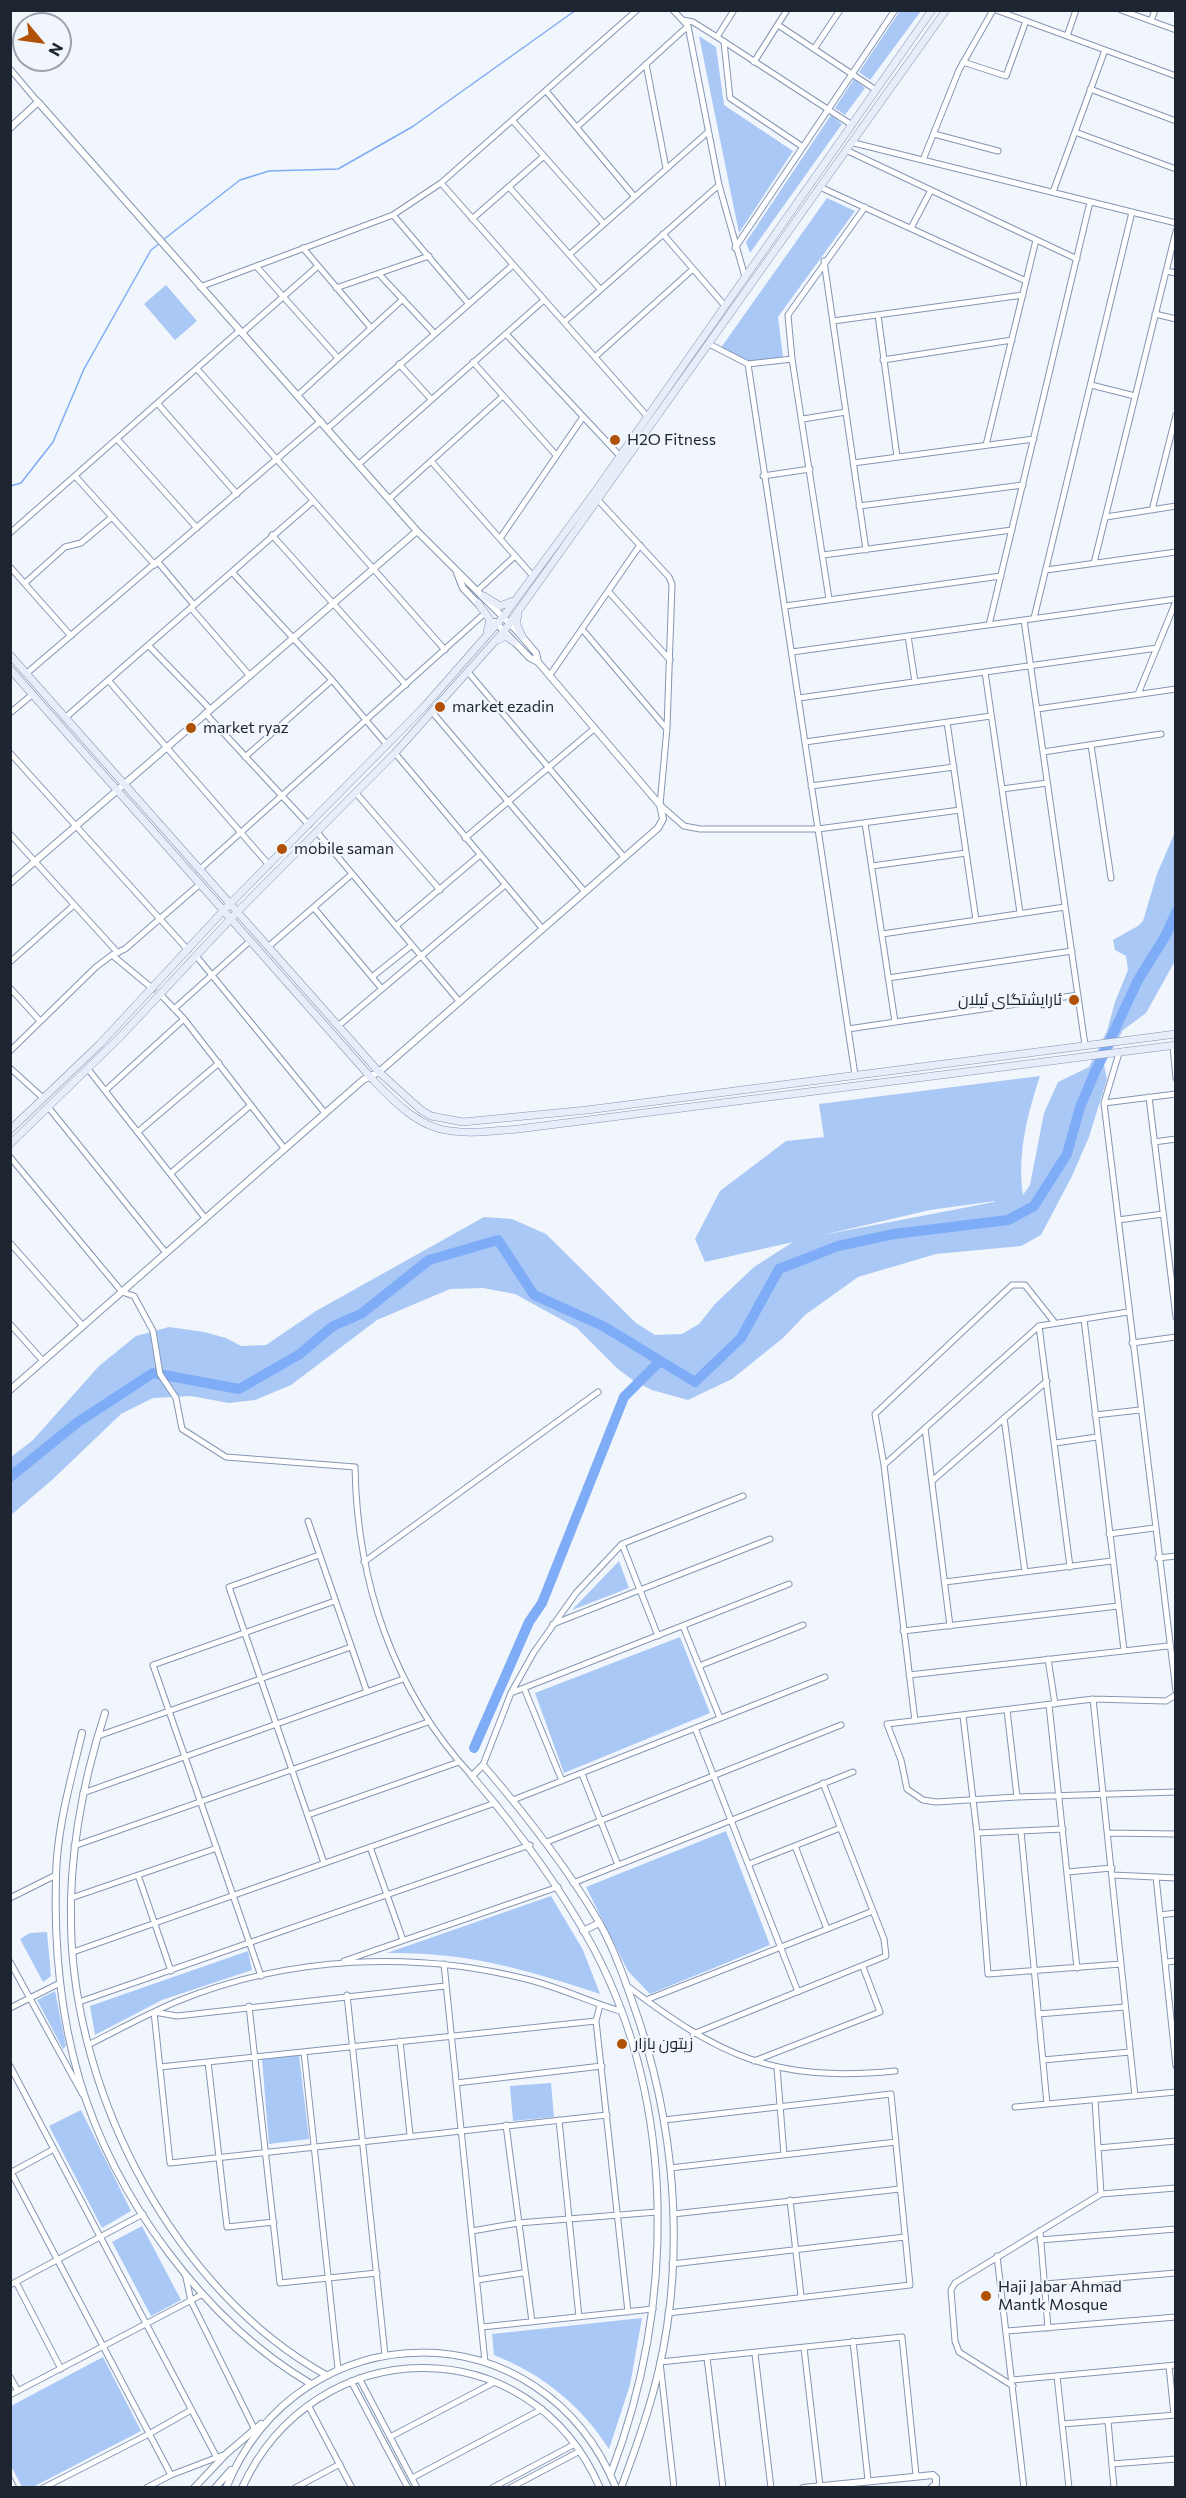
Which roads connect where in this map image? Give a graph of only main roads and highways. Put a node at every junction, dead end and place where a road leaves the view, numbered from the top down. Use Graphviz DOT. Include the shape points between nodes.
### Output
graph roads {
  1 [pos="932,10"];
  2 [pos="946,10"];
  3 [pos="810,184"];
  4 [pos="821,189"];
  5 [pos="519,595"];
  6 [pos="484,597"];
  7 [pos="527,600"];
  8 [pos="478,603"];
  9 [pos="522,636"];
  10 [pos="514,642"];
  11 [pos="477,646"];
  12 [pos="492,646"];
  13 [pos="10,655"];
  14 [pos="10,669"];
  15 [pos="27,673"];
  16 [pos="20,680"];
  17 [pos="230,904"];
  18 [pos="224,910"];
  19 [pos="238,911"];
  20 [pos="231,919"];
  21 [pos="1176,1034"];
  22 [pos="1174,1046"];
  23 [pos="731,1091"];
  24 [pos="733,1101"];
  25 [pos="10,1130"];
  26 [pos="10,1144"];
  1 -- 3 [label="main road"];
  2 -- 4 [label="main road"];
  3 -- 4 [label="main road"];
  3 -- 5 [label="main road"];
  4 -- 7 [label="main road"];
  5 -- 6 [label="main road" via="502,607"];
  5 -- 11 [label="main road"];
  7 -- 9 [label="main road" via="516,620"];
  7 -- 12 [label="main road"];
  8 -- 11 [label="main road" via="490,625"];
  10 -- 12 [label="main road" via="503,636"];
  11 -- 17 [label="main road" via="387,746"];
  12 -- 19 [label="main road" via="395,753"];
  13 -- 15 [label="main road"];
  14 -- 16 [label="main road"];
  15 -- 16 [label="main road"];
  15 -- 17 [label="main road"];
  16 -- 18 [label="main road"];
  17 -- 18 [label="main road"];
  17 -- 19 [label="main road"];
  18 -- 20 [label="main road"];
  18 -- 25 [label="main road" via="153,989"];
  19 -- 20 [label="main road"];
  19 -- 23 [label="main road" via="379,1072 431,1116 463,1122"];
  20 -- 24 [label="main road" via="412,1118 444,1132 518,1129"];
  20 -- 26 [label="main road" via="161,995"];
  21 -- 23 [label="main road"];
  22 -- 24 [label="main road"];
  23 -- 24 [label="main road"];
}
